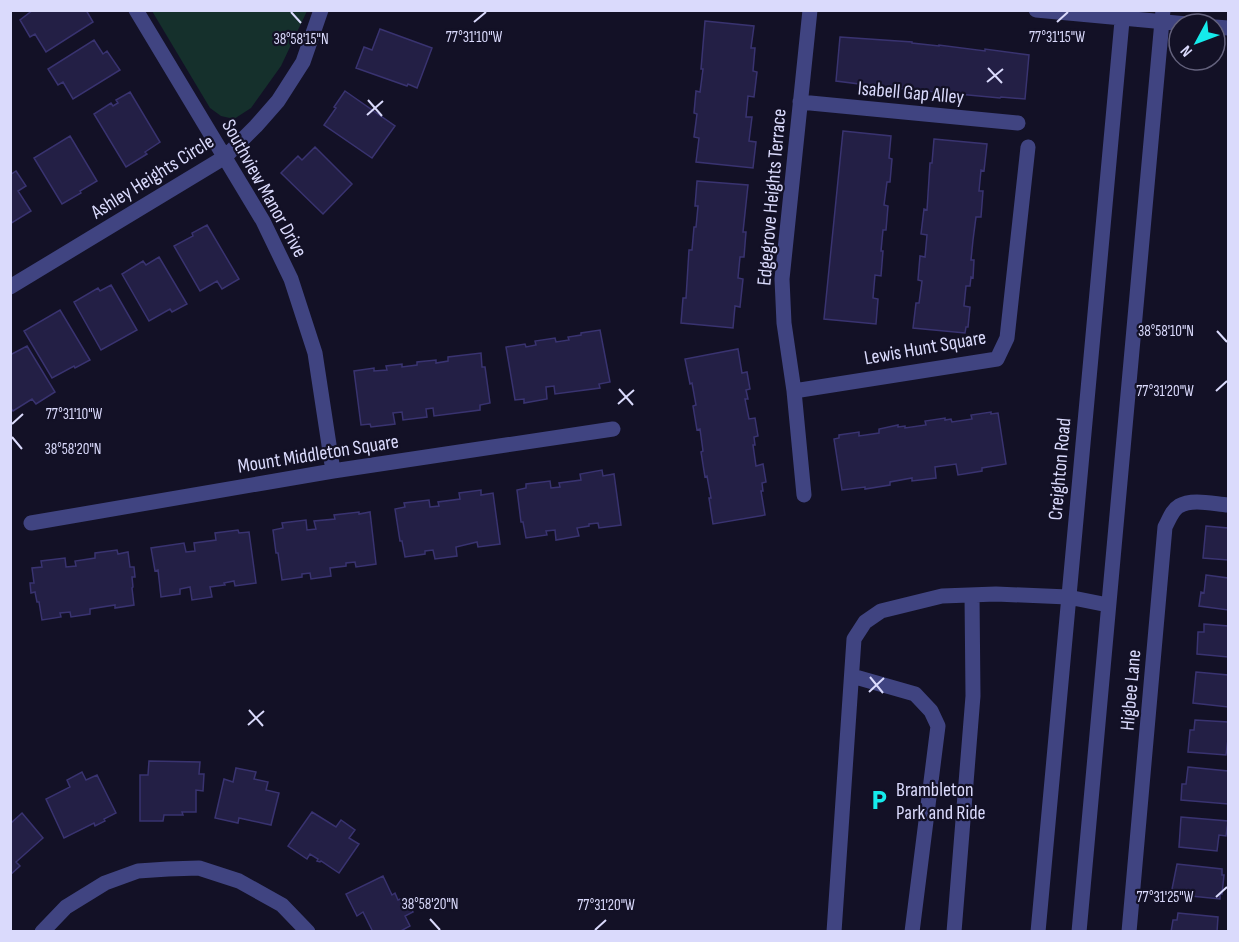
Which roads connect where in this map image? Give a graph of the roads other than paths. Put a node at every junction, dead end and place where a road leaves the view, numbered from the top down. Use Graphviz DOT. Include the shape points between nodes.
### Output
graph roads {
  1 [pos="136,10"];
  2 [pos="321,10"];
  3 [pos="810,10"];
  4 [pos="1036,10"];
  5 [pos="1123,15"];
  6 [pos="1163,16"];
  7 [pos="800,102"];
  8 [pos="1018,123"];
  9 [pos="1028,147"];
  10 [pos="225,157"];
  11 [pos="10,287"];
  12 [pos="794,391"];
  13 [pos="613,429"];
  14 [pos="333,471"];
  15 [pos="804,495"];
  16 [pos="1228,505"];
  17 [pos="31,523"];
  18 [pos="972,595"];
  19 [pos="1068,597"];
  20 [pos="1108,605"];
  21 [pos="852,676"];
  22 [pos="42,932"];
  23 [pos="308,932"];
  24 [pos="834,932"];
  25 [pos="912,932"];
  26 [pos="954,932"];
  27 [pos="1038,932"];
  28 [pos="1079,932"];
  29 [pos="1129,932"];
  1 -- 10 [label="street, Southview Manor Drive"];
  2 -- 10 [label="street, Ashley Heights Circle" via="303,62 278,101"];
  3 -- 7 [label="street, Edgegrove Heights Terrace"];
  4 -- 5 [label="street"];
  5 -- 6 [label="street"];
  5 -- 19 [label="street, Creighton Road"];
  6 -- 20 [label="street"];
  7 -- 8 [label="street, Isabell Gap Alley"];
  7 -- 12 [label="street, Edgegrove Heights Terrace" via="782,279"];
  9 -- 12 [label="street, Lewis Hunt Square" via="1007,338 997,359"];
  10 -- 11 [label="street, Ashley Heights Circle"];
  10 -- 14 [label="street, Southview Manor Drive" via="291,279 315,353"];
  12 -- 15 [label="street, Edgegrove Heights Terrace"];
  13 -- 14 [label="street, Mount Middleton Square"];
  14 -- 17 [label="street, Mount Middleton Square"];
  16 -- 29 [label="street, Higbee Lane" via="1192,502 1179,506 1165,527"];
  18 -- 19 [label="street"];
  18 -- 21 [label="street" via="942,596 881,611 865,622 854,639"];
  18 -- 26 [label="street" via="973,696"];
  19 -- 20 [label="street"];
  19 -- 27 [label="street, Creighton Road"];
  20 -- 28 [label="street"];
  21 -- 24 [label="street"];
  21 -- 25 [label="street" via="915,694 931,711 938,726"];
  22 -- 23 [label="street" via="66,907 105,883 138,871 199,868 238,881 282,905"];
}
